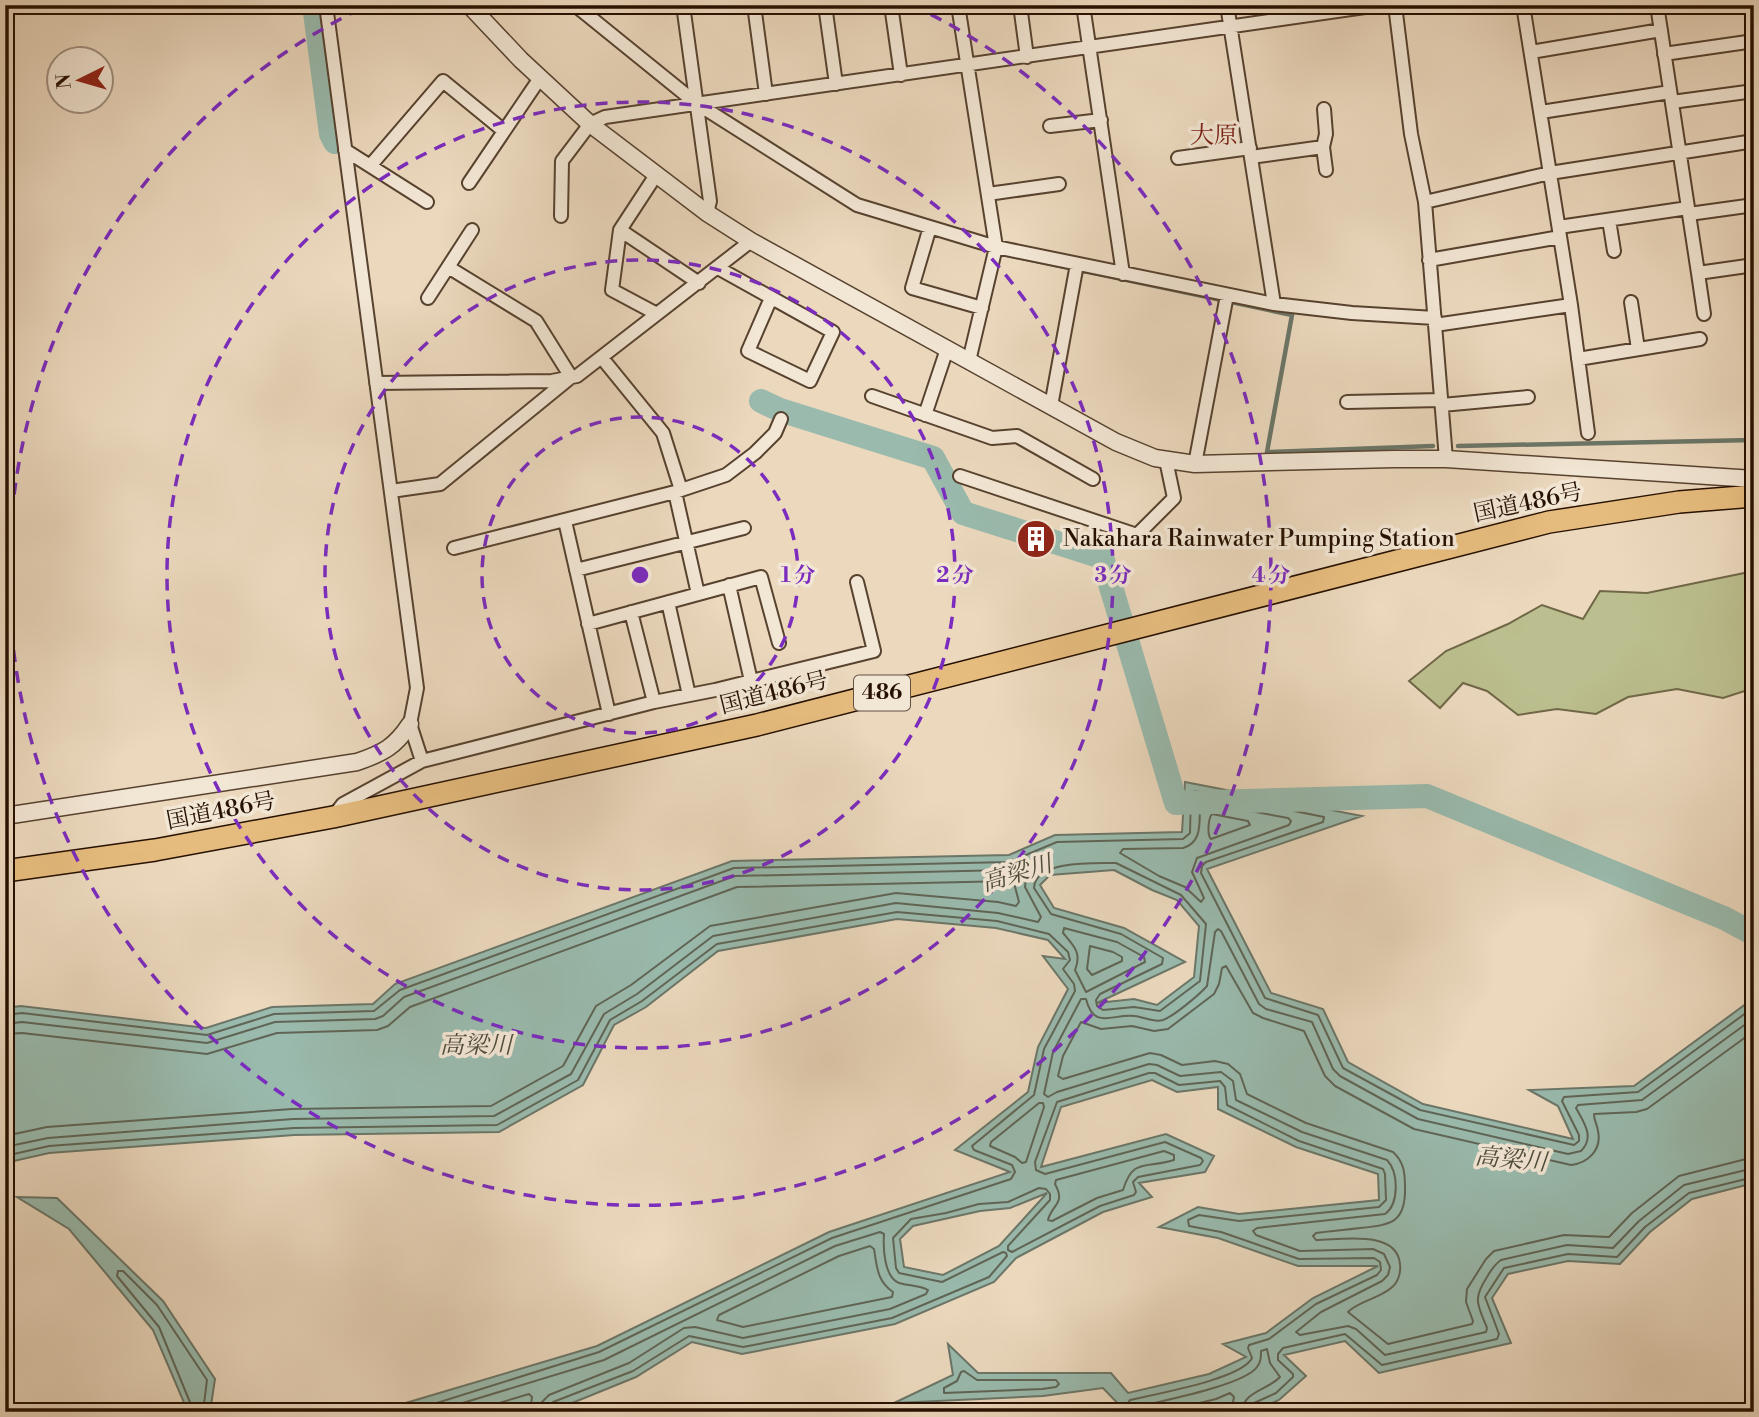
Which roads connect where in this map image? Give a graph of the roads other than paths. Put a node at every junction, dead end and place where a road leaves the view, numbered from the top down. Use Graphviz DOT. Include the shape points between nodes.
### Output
graph roads {
  1 [pos="326,5"];
  2 [pos="469,5"];
  3 [pos="575,5"];
  4 [pos="682,5"];
  5 [pos="754,5"];
  6 [pos="825,5"];
  7 [pos="891,5"];
  8 [pos="958,5"];
  9 [pos="1020,5"];
  10 [pos="1083,5"];
  11 [pos="1227,5"];
  12 [pos="1379,5"];
  13 [pos="1395,5"];
  14 [pos="1523,5"];
  15 [pos="1657,5"];
  16 [pos="1231,26"];
  17 [pos="1661,30"];
  18 [pos="1754,41"];
  19 [pos="1090,48"];
  20 [pos="1531,52"];
  21 [pos="1664,54"];
  22 [pos="1027,57"];
  23 [pos="968,66"];
  24 [pos="901,75"];
  25 [pos="540,78"];
  26 [pos="836,84"];
  27 [pos="1754,91"];
  28 [pos="766,94"];
  29 [pos="1671,97"];
  30 [pos="696,103"];
  31 [pos="1324,109"];
  32 [pos="1541,112"];
  33 [pos="1101,120"];
  34 [pos="590,124"];
  35 [pos="1050,126"];
  36 [pos="504,131"];
  37 [pos="1754,141"];
  38 [pos="1323,146"];
  39 [pos="345,150"];
  40 [pos="1679,151"];
  41 [pos="1250,153"];
  42 [pos="1178,158"];
  43 [pos="370,166"];
  44 [pos="1326,170"];
  45 [pos="1550,173"];
  46 [pos="656,175"];
  47 [pos="469,183"];
  48 [pos="1059,184"];
  49 [pos="988,194"];
  50 [pos="427,202"];
  51 [pos="1425,202"];
  52 [pos="1754,205"];
  53 [pos="1688,211"];
  54 [pos="707,212"];
  55 [pos="561,216"];
  56 [pos="1609,220"];
  57 [pos="472,230"];
  58 [pos="620,230"];
  59 [pos="928,231"];
  60 [pos="1559,232"];
  61 [pos="751,241"];
  62 [pos="995,251"];
  63 [pos="1614,251"];
  64 [pos="1430,260"];
  65 [pos="1754,265"];
  66 [pos="448,267"];
  67 [pos="718,268"];
  68 [pos="1076,268"];
  69 [pos="1698,273"];
  70 [pos="1123,274"];
  71 [pos="699,283"];
  72 [pos="428,298"];
  73 [pos="771,298"];
  74 [pos="1227,299"];
  75 [pos="1631,302"];
  76 [pos="1274,304"];
  77 [pos="1571,305"];
  78 [pos="982,308"];
  79 [pos="657,314"];
  80 [pos="1704,314"];
  81 [pos="1435,322"];
  82 [pos="1700,339"];
  83 [pos="947,349"];
  84 [pos="1637,349"];
  85 [pos="602,358"];
  86 [pos="1578,359"];
  87 [pos="969,361"];
  88 [pos="571,377"];
  89 [pos="376,383"];
  90 [pos="872,396"];
  91 [pos="1528,397"];
  92 [pos="1347,402"];
  93 [pos="1442,402"];
  94 [pos="1051,406"];
  95 [pos="925,415"];
  96 [pos="781,419"];
  97 [pos="1588,433"];
  98 [pos="1447,459"];
  99 [pos="1166,460"];
  100 [pos="1195,464"];
  101 [pos="960,476"];
  102 [pos="1754,478"];
  103 [pos="1093,479"];
  104 [pos="391,491"];
  105 [pos="678,491"];
  106 [pos="1754,496"];
  107 [pos="565,522"];
  108 [pos="744,528"];
  109 [pos="686,543"];
  110 [pos="454,548"];
  111 [pos="576,570"];
  112 [pos="857,582"];
  113 [pos="729,585"];
  114 [pos="698,594"];
  115 [pos="668,602"];
  116 [pos="631,612"];
  117 [pos="588,624"];
  118 [pos="779,643"];
  119 [pos="751,681"];
  120 [pos="689,695"];
  121 [pos="654,702"];
  122 [pos="609,714"];
  123 [pos="410,724"];
  124 [pos="422,761"];
  125 [pos="5,816"];
  126 [pos="332,817"];
  127 [pos="5,871"];
  1 -- 39 [label="street"];
  2 -- 25 [label="street"];
  3 -- 30 [label="street"];
  4 -- 30 [label="street"];
  5 -- 28 [label="street"];
  6 -- 26 [label="street"];
  7 -- 24 [label="street"];
  8 -- 23 [label="street"];
  9 -- 22 [label="street"];
  10 -- 19 [label="street"];
  11 -- 16 [label="street"];
  12 -- 16 [label="street"];
  13 -- 51 [label="street" via="1411,134"];
  14 -- 20 [label="street"];
  15 -- 17 [label="street"];
  16 -- 19 [label="street"];
  16 -- 41 [label="street"];
  17 -- 20 [label="street"];
  17 -- 21 [label="street"];
  18 -- 21 [label="street"];
  19 -- 22 [label="street"];
  19 -- 33 [label="street"];
  20 -- 32 [label="street"];
  21 -- 29 [label="street"];
  22 -- 23 [label="street"];
  23 -- 24 [label="street"];
  23 -- 49 [label="street"];
  24 -- 26 [label="street"];
  25 -- 34 [label="street"];
  25 -- 36 [label="street"];
  26 -- 28 [label="street"];
  27 -- 29 [label="street"];
  28 -- 30 [label="street"];
  29 -- 32 [label="street"];
  29 -- 40 [label="street"];
  30 -- 34 [label="street" via="605,117"];
  30 -- 54 [label="street" via="710,201"];
  30 -- 59 [label="street" via="857,205"];
  31 -- 38 [label="street"];
  32 -- 45 [label="street"];
  33 -- 35 [label="street"];
  33 -- 70 [label="street"];
  34 -- 46 [label="street"];
  34 -- 55 [label="street" via="562,161"];
  36 -- 43 [label="street" via="443,80"];
  36 -- 47 [label="street"];
  37 -- 40 [label="street"];
  38 -- 41 [label="street"];
  38 -- 44 [label="street"];
  39 -- 43 [label="street"];
  39 -- 89 [label="street"];
  40 -- 45 [label="street"];
  40 -- 53 [label="street"];
  41 -- 42 [label="street"];
  41 -- 76 [label="street"];
  43 -- 50 [label="street"];
  45 -- 51 [label="street"];
  45 -- 60 [label="street"];
  46 -- 54 [label="street"];
  46 -- 58 [label="street"];
  48 -- 49 [label="street"];
  49 -- 62 [label="street"];
  51 -- 64 [label="street"];
  52 -- 53 [label="street"];
  53 -- 56 [label="street"];
  53 -- 69 [label="street"];
  54 -- 61 [label="street"];
  56 -- 60 [label="street"];
  56 -- 63 [label="street"];
  57 -- 66 [label="street"];
  58 -- 71 [label="street"];
  58 -- 79 [label="street" via="612,290"];
  59 -- 62 [label="street"];
  59 -- 78 [label="street" via="912,288"];
  60 -- 64 [label="street"];
  60 -- 77 [label="street"];
  61 -- 67 [label="street"];
  61 -- 83 [label="street"];
  62 -- 68 [label="street"];
  62 -- 78 [label="street"];
  64 -- 81 [label="street"];
  65 -- 69 [label="street"];
  66 -- 72 [label="street"];
  66 -- 88 [label="street" via="536,321"];
  67 -- 71 [label="street"];
  67 -- 73 [label="street"];
  68 -- 70 [label="street"];
  68 -- 94 [label="street"];
  69 -- 80 [label="street"];
  70 -- 74 [label="street"];
  71 -- 79 [label="street"];
  73 -- 73 [label="street" via="748,351 810,381 833,332"];
  74 -- 76 [label="street"];
  74 -- 100 [label="street"];
  75 -- 84 [label="street"];
  76 -- 81 [label="street"];
  77 -- 81 [label="street"];
  77 -- 86 [label="street"];
  78 -- 87 [label="street"];
  79 -- 85 [label="street"];
  81 -- 93 [label="street"];
  82 -- 84 [label="street"];
  83 -- 87 [label="street"];
  83 -- 95 [label="street"];
  84 -- 86 [label="street"];
  85 -- 88 [label="street"];
  85 -- 105 [label="street" via="663,433"];
  86 -- 97 [label="street"];
  87 -- 94 [label="street"];
  88 -- 89 [label="street"];
  88 -- 104 [label="street" via="440,484"];
  89 -- 104 [label="street"];
  90 -- 95 [label="street"];
  91 -- 93 [label="street"];
  92 -- 93 [label="street"];
  93 -- 98 [label="street"];
  94 -- 99 [label="street" via="1116,442"];
  95 -- 103 [label="street" via="992,438 1017,436"];
  96 -- 105 [label="street" via="775,433 726,475"];
  98 -- 100 [label="street"];
  98 -- 102 [label="street"];
  99 -- 100 [label="street"];
  99 -- 101 [label="street" via="1174,498 1137,535"];
  104 -- 123 [label="street" via="417,688"];
  105 -- 107 [label="street"];
  105 -- 109 [label="street"];
  106 -- 126 [label="highway, 国道486号 / 486" via="1549,522 757,725"];
  107 -- 110 [label="street"];
  107 -- 111 [label="street"];
  108 -- 109 [label="street"];
  109 -- 111 [label="street"];
  109 -- 114 [label="street"];
  111 -- 117 [label="street"];
  112 -- 119 [label="street" via="874,651"];
  113 -- 114 [label="street"];
  113 -- 118 [label="street" via="761,577"];
  113 -- 119 [label="street"];
  114 -- 115 [label="street"];
  115 -- 116 [label="street"];
  115 -- 120 [label="street"];
  116 -- 117 [label="street"];
  116 -- 121 [label="street"];
  117 -- 122 [label="street"];
  119 -- 120 [label="street"];
  120 -- 121 [label="street"];
  121 -- 122 [label="street"];
  122 -- 124 [label="street"];
  123 -- 124 [label="street"];
  123 -- 125 [label="street" via="398,741 380,754 357,762"];
  124 -- 126 [label="street" via="343,804"];
  126 -- 127 [label="highway, 国道486号 / 486" via="155,850"];
}
